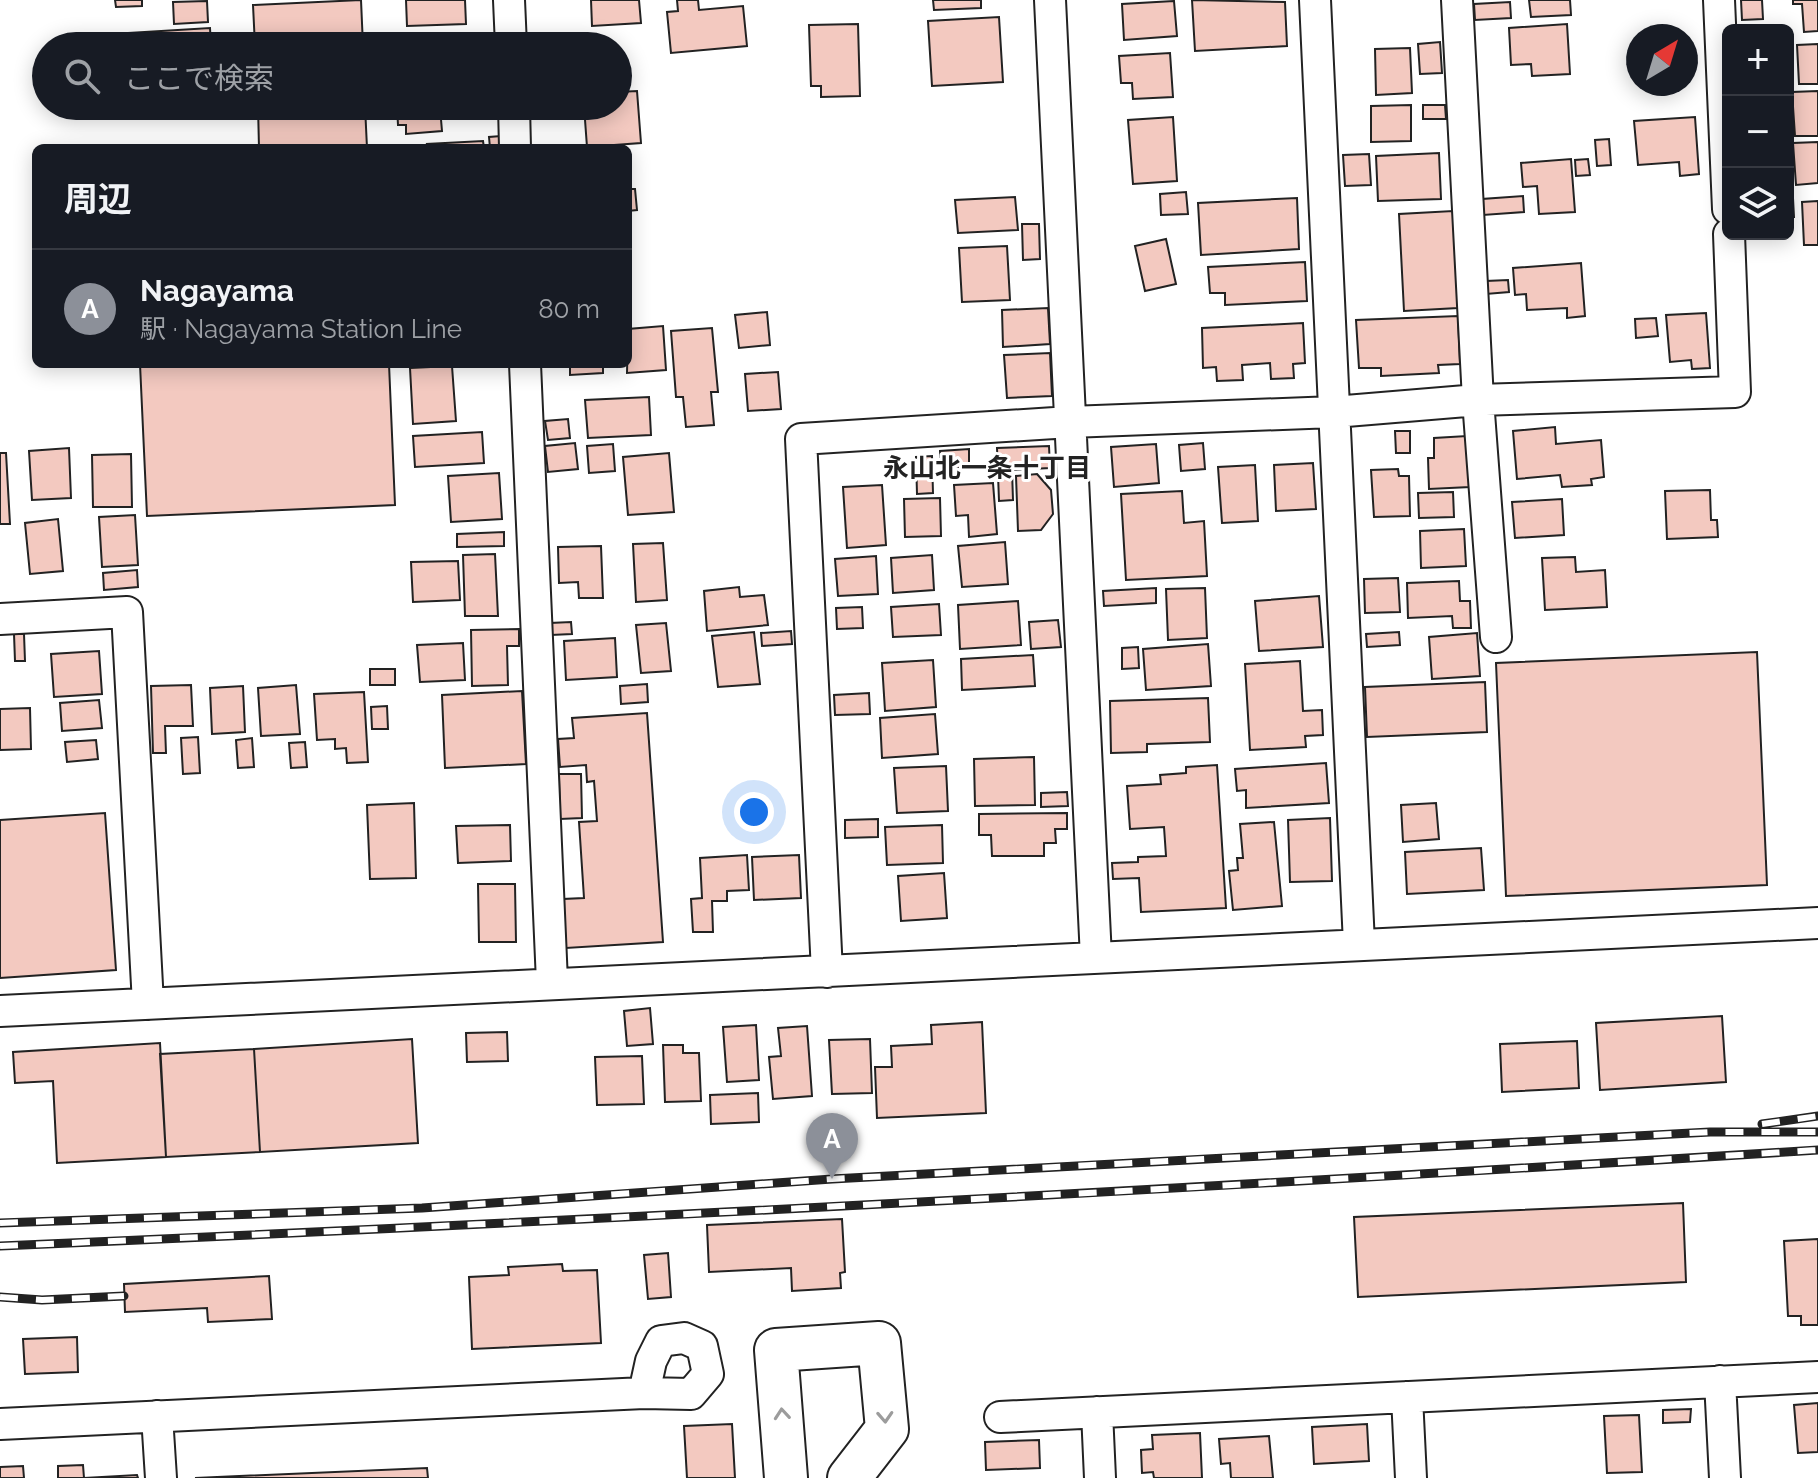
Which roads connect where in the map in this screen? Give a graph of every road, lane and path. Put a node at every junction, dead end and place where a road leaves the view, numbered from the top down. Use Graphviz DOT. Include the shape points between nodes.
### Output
graph roads {
  1 [pos="509,0"];
  2 [pos="1050,0"];
  3 [pos="1315,0"];
  4 [pos="1457,0"];
  5 [pos="1719,0"];
  6 [pos="510,32"];
  7 [pos="514,120"];
  8 [pos="515,144"];
  9 [pos="1726,168"];
  10 [pos="1729,240"];
  11 [pos="525,368"];
  12 [pos="1478,400"];
  13 [pos="1334,412"];
  14 [pos="1070,422"];
  15 [pos="0,619"];
  16 [pos="1496,637"];
  17 [pos="1818,923"];
  18 [pos="1359,944"];
  19 [pos="1096,958"];
  20 [pos="827,972"];
  21 [pos="552,982"];
  22 [pos="148,1004"];
  23 [pos="0,1011"];
  24 [pos="1818,1377"];
  25 [pos="1720,1381"];
  26 [pos="644,1393"];
  27 [pos="1407,1397"];
  28 [pos="1097,1412"];
  29 [pos="157,1416"];
  30 [pos="1000,1417"];
  31 [pos="0,1424"];
  32 [pos="161,1478"];
  33 [pos="786,1478"];
  34 [pos="849,1478"];
  35 [pos="1100,1478"];
  36 [pos="1411,1478"];
  37 [pos="1725,1478"];
  1 -- 6 [label="street"];
  2 -- 14 [label="street"];
  3 -- 13 [label="street"];
  4 -- 12 [label="street"];
  5 -- 9 [label="street"];
  7 -- 8 [label="street"];
  10 -- 12 [label="street" via="1735,392"];
  11 -- 21 [label="street"];
  12 -- 13 [label="street"];
  12 -- 16 [label="street"];
  13 -- 14 [label="street"];
  13 -- 18 [label="street"];
  14 -- 19 [label="street"];
  14 -- 20 [label="street" via="801,439"];
  15 -- 22 [label="street" via="127,612"];
  17 -- 18 [label="street"];
  18 -- 19 [label="street"];
  19 -- 20 [label="street"];
  20 -- 21 [label="street"];
  21 -- 22 [label="street"];
  22 -- 23 [label="street"];
  24 -- 25 [label="street"];
  25 -- 27 [label="street"];
  25 -- 37 [label="street"];
  26 -- 29 [label="street"];
  27 -- 28 [label="street"];
  27 -- 36 [label="street"];
  28 -- 30 [label="street"];
  28 -- 35 [label="street"];
  29 -- 31 [label="street"];
  29 -- 32 [label="street"];
  33 -- 34 [label="main road, one-way" via="776,1350 879,1343 887,1429"];
}
